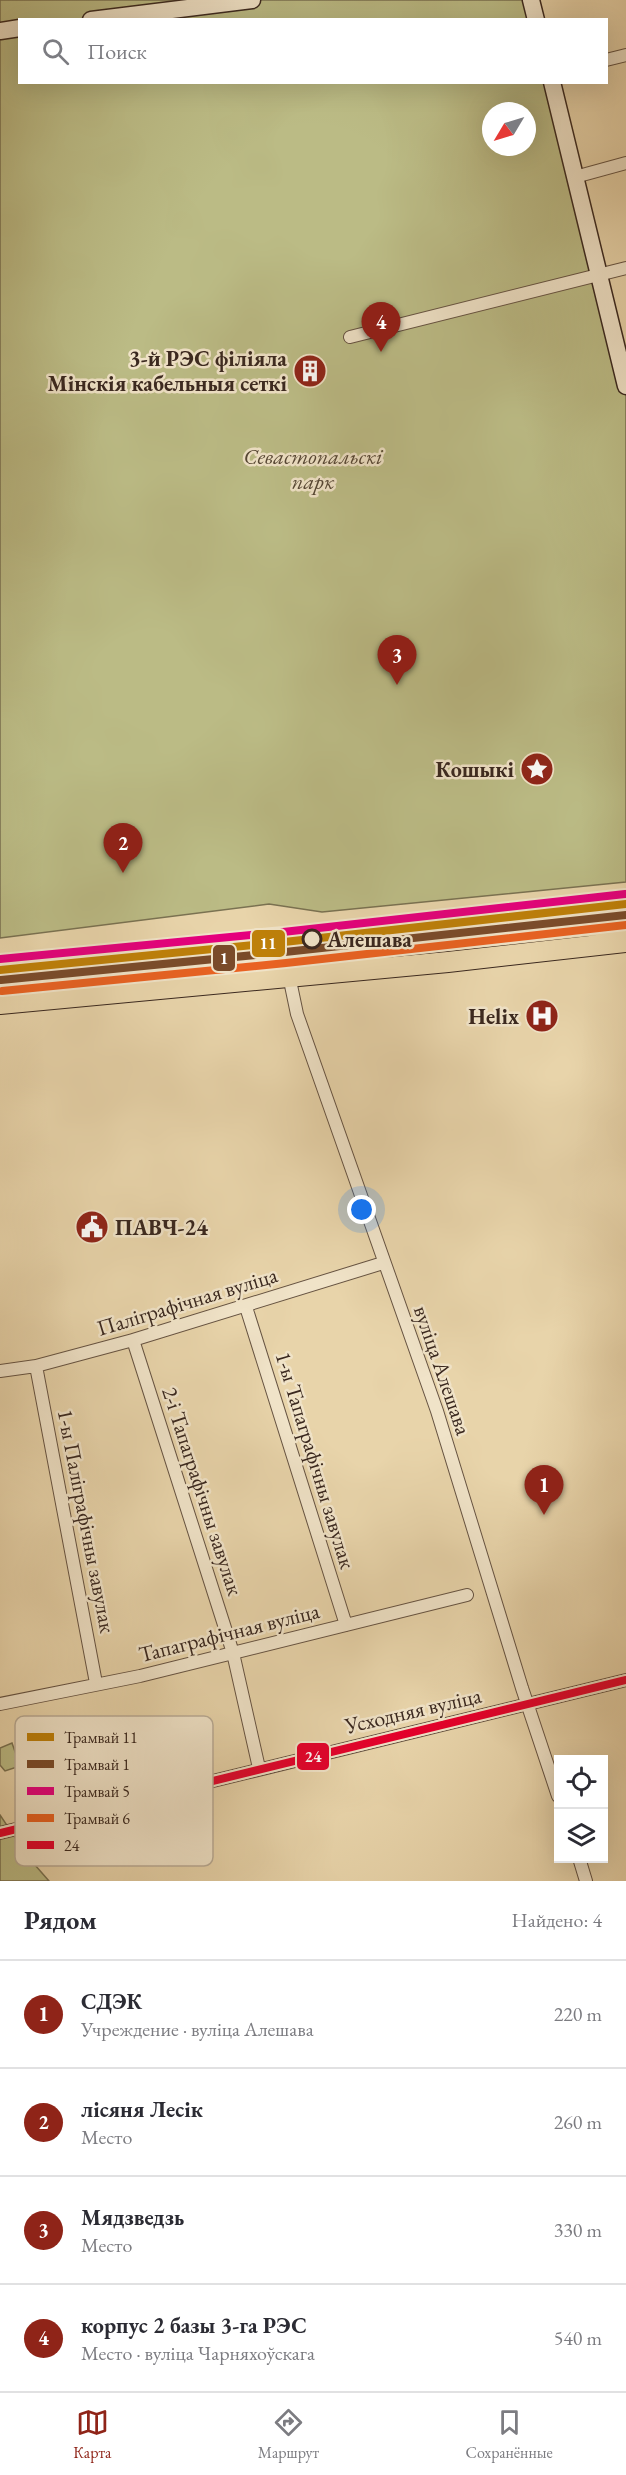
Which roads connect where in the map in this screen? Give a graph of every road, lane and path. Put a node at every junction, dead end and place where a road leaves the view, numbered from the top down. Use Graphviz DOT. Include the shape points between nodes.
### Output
graph roads {
  1 [pos="252,0"];
  2 [pos="531,0"];
  3 [pos="107,18"];
  4 [pos="536,18"];
  5 [pos="18,28"];
  6 [pos="0,30"];
  7 [pos="626,55"];
  8 [pos="608,60"];
  9 [pos="552,84"];
  10 [pos="626,164"];
  11 [pos="575,177"];
  12 [pos="626,268"];
  13 [pos="599,276"];
  14 [pos="350,337"];
  15 [pos="626,386"];
  16 [pos="626,922"];
  17 [pos="626,942"];
  18 [pos="287,968"];
  19 [pos="0,989"];
  20 [pos="0,1004"];
  21 [pos="383,1263"];
  22 [pos="246,1307"];
  23 [pos="133,1340"];
  24 [pos="36,1366"];
  25 [pos="0,1371"];
  26 [pos="467,1595"];
  27 [pos="346,1625"];
  28 [pos="233,1653"];
  29 [pos="626,1680"];
  30 [pos="96,1683"];
  31 [pos="0,1704"];
  32 [pos="528,1704"];
  33 [pos="260,1768"];
  34 [pos="213,1780"];
  35 [pos="554,1784"];
  36 [pos="15,1829"];
  37 [pos="0,1833"];
  38 [pos="581,1863"];
  39 [pos="586,1881"];
  1 -- 3 [label="street"];
  2 -- 4 [label="street"];
  5 -- 6 [label="street"];
  7 -- 8 [label="street"];
  9 -- 11 [label="street"];
  10 -- 11 [label="street"];
  11 -- 13 [label="street"];
  12 -- 13 [label="street"];
  13 -- 14 [label="street"];
  13 -- 15 [label="street"];
  16 -- 18 [label="main road"];
  17 -- 18 [label="main road"];
  18 -- 19 [label="main road"];
  18 -- 20 [label="main road"];
  18 -- 21 [label="street, вуліца Алешава" via="297,1014"];
  21 -- 22 [label="street, Паліграфічная вуліца"];
  21 -- 32 [label="street, вуліца Алешава" via="440,1420"];
  22 -- 23 [label="street, Паліграфічная вуліца"];
  22 -- 27 [label="street, 1-ы Тапаграфічны завулак"];
  23 -- 24 [label="street, Паліграфічная вуліца"];
  23 -- 28 [label="street, 2-і Тапаграфічны завулак"];
  24 -- 25 [label="street, Паліграфічная вуліца"];
  24 -- 30 [label="street, 1-ы Паліграфічны завулак"];
  26 -- 27 [label="street, Тапаграфічная вуліца"];
  27 -- 28 [label="street, Тапаграфічная вуліца"];
  28 -- 30 [label="street, Тапаграфічная вуліца"];
  28 -- 33 [label="street, 2-і Тапаграфічны завулак"];
  29 -- 32 [label="street, Усходняя вуліца"];
  30 -- 31 [label="street, Тапаграфічная вуліца"];
  32 -- 33 [label="street, Усходняя вуліца"];
  32 -- 35 [label="street, вуліца Алешава"];
  33 -- 34 [label="street, Усходняя вуліца"];
  36 -- 37 [label="street, Усходняя вуліца"];
  38 -- 39 [label="street"];
}
